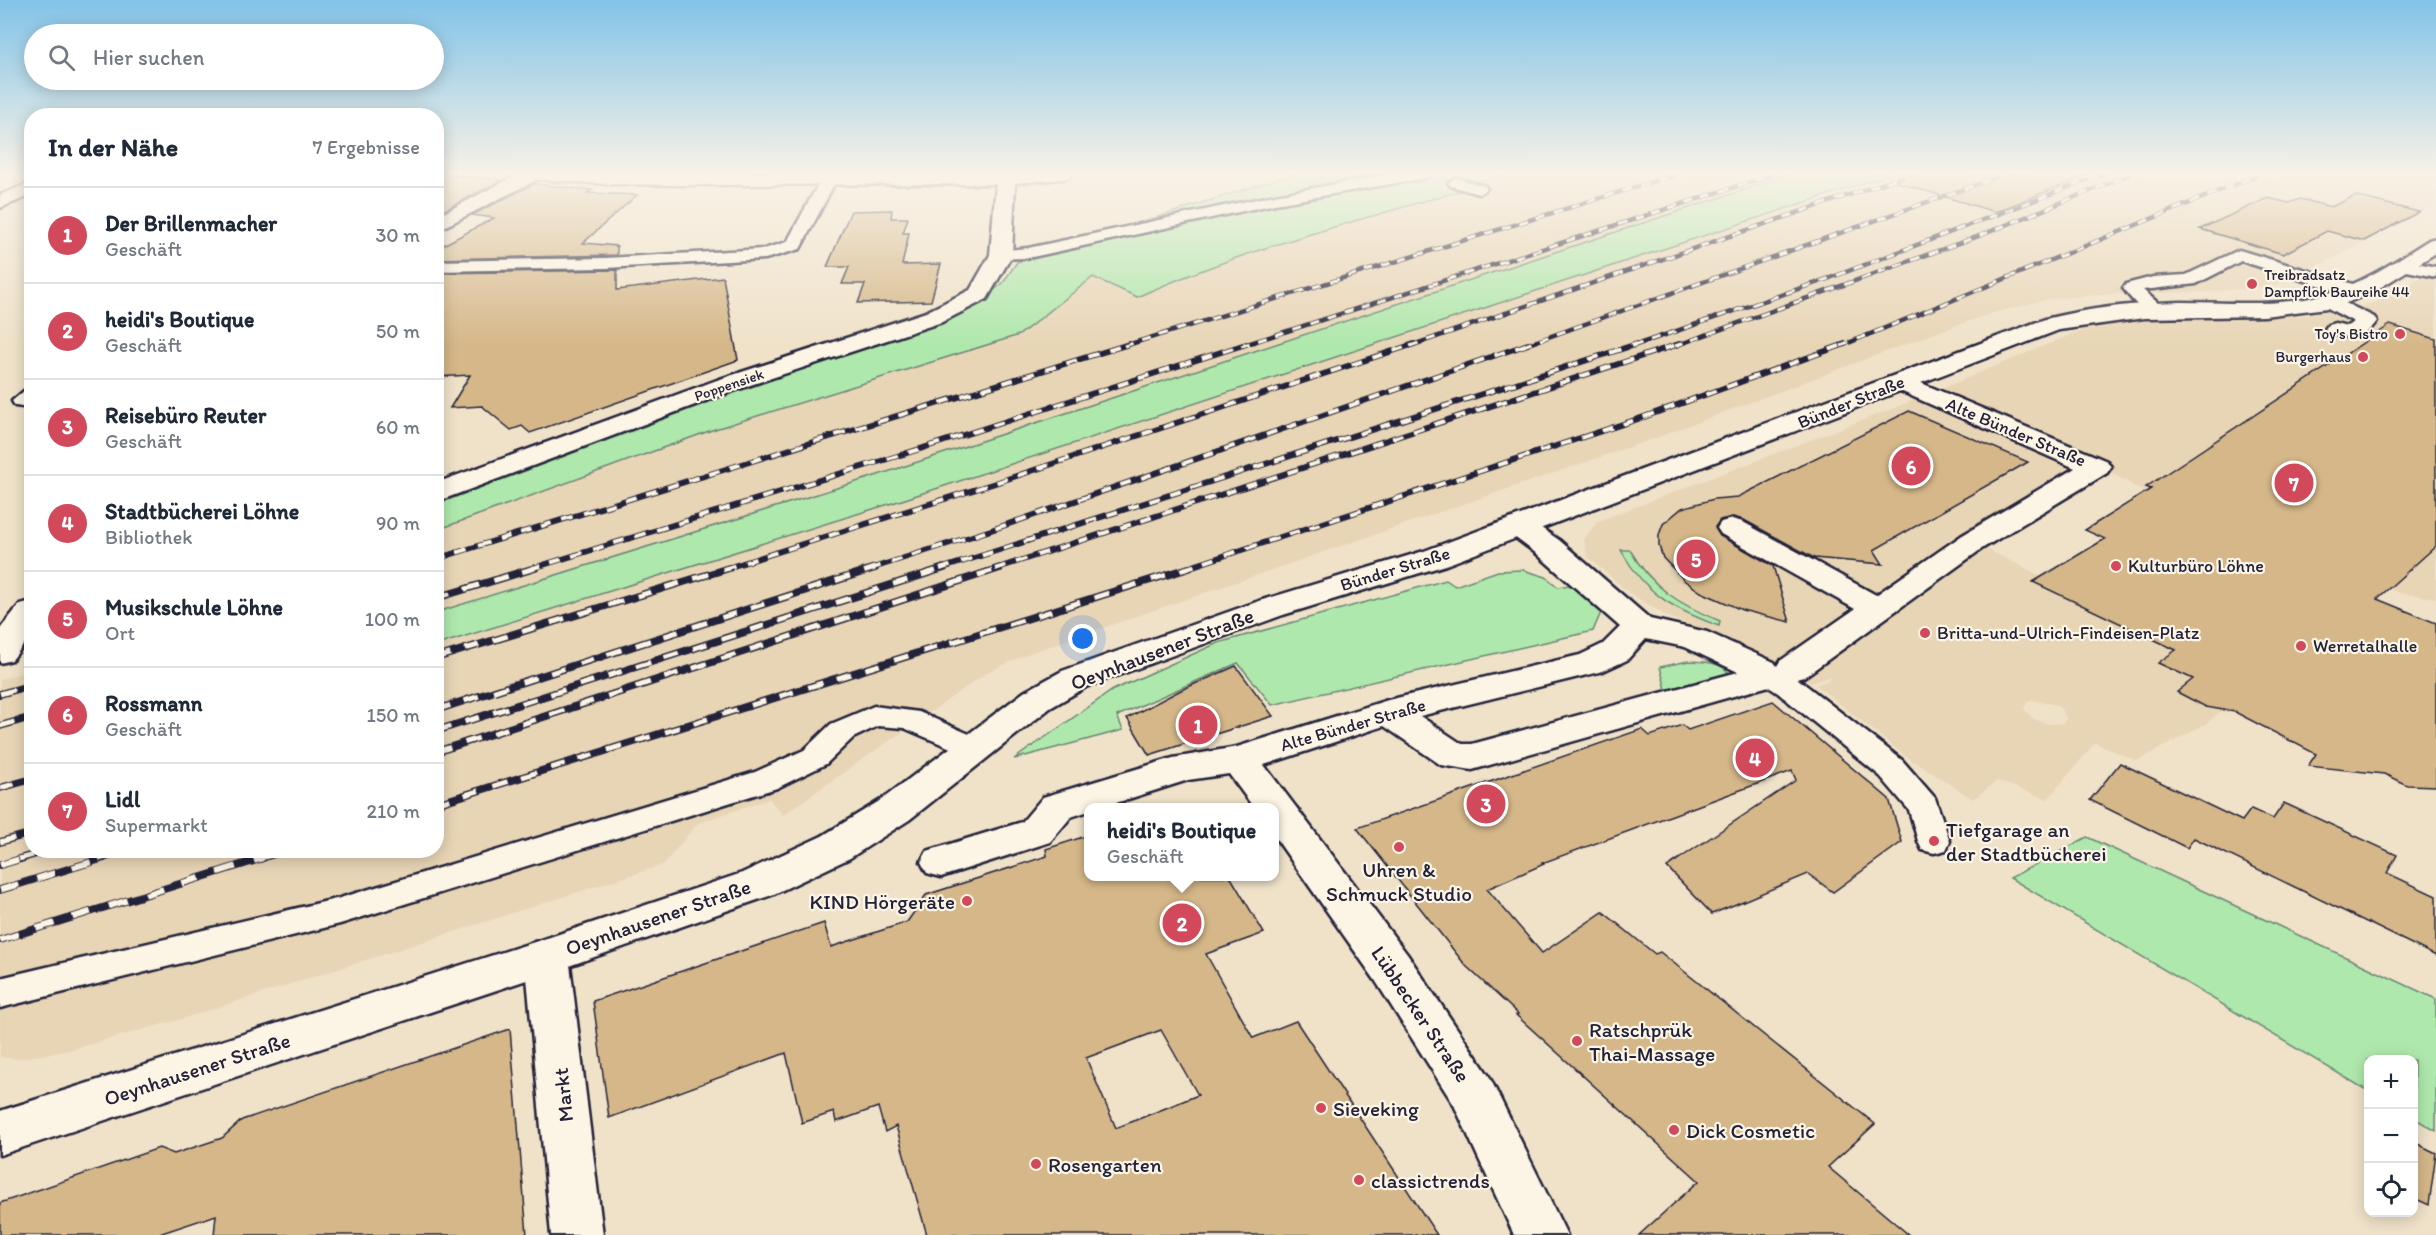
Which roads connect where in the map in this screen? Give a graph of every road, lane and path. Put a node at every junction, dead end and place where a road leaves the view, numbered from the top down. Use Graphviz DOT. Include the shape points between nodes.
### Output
graph roads {
  1 [pos="802,231"];
  2 [pos="1003,231"];
  3 [pos="1130,231"];
  4 [pos="2436,244"];
  5 [pos="1001,255"];
  6 [pos="2403,265"];
  7 [pos="444,266"];
  8 [pos="2436,272"];
  9 [pos="2356,291"];
  10 [pos="2329,301"];
  11 [pos="2157,310"];
  12 [pos="2336,329"];
  13 [pos="1900,382"];
  14 [pos="444,491"];
  15 [pos="1520,527"];
  16 [pos="1732,528"];
  17 [pos="1271,608"];
  18 [pos="1878,609"];
  19 [pos="24,622"];
  20 [pos="1639,627"];
  21 [pos="9,644"];
  22 [pos="1777,669"];
  23 [pos="1388,712"];
  24 [pos="974,748"];
  25 [pos="1239,760"];
  26 [pos="1271,803"];
  27 [pos="1279,813"];
  28 [pos="1934,841"];
  29 [pos="940,862"];
  30 [pos="547,956"];
  31 [pos="0,993"];
  32 [pos="0,1133"];
  33 [pos="577,1235"];
  34 [pos="1540,1235"];
  1 -- 7 [label="lane" via="794,245 765,254 606,264"];
  2 -- 5 [label="street, Poppensiek"];
  3 -- 5 [label="lane" via="1028,253"];
  4 -- 6 [label="street, Bünder Straße"];
  5 -- 14 [label="street, Poppensiek" via="979,294 934,317 726,385"];
  6 -- 8 [label="lane"];
  6 -- 9 [label="street, Bünder Straße"];
  9 -- 10 [label="street, Bünder Straße"];
  9 -- 11 [label="lane" via="2239,255 2190,280 2153,282 2132,288"];
  10 -- 11 [label="street, Bünder Straße" via="2303,306"];
  10 -- 12 [label="lane" via="2367,321 2350,333"];
  11 -- 13 [label="street, Bünder Straße" via="2053,324"];
  13 -- 15 [label="street, Bünder Straße"];
  13 -- 18 [label="street, Alte Bünder Straße" via="2097,466 1972,542"];
  15 -- 17 [label="street, Bünder Straße" via="1436,558"];
  15 -- 20 [label="street" via="1548,546"];
  16 -- 18 [label="street"];
  17 -- 24 [label="street, Oeynhausener Straße" via="1074,679 1037,700"];
  18 -- 22 [label="street"];
  19 -- 21 [label="street"];
  20 -- 22 [label="street" via="1695,639"];
  20 -- 23 [label="street, Alte Bünder Straße" via="1615,652 1591,663"];
  22 -- 23 [label="street" via="1757,678 1472,757 1454,756"];
  22 -- 28 [label="lane" via="1788,686 1891,768 1924,806"];
  23 -- 25 [label="street, Alte Bünder Straße"];
  24 -- 30 [label="street, Oeynhausener Straße" via="895,810 836,847 757,884"];
  24 -- 31 [label="lane" via="909,719 874,716 842,731 815,757 766,780 340,910"];
  25 -- 26 [label="street, Lübbecker Straße"];
  25 -- 29 [label="street, Alte Bünder Straße" via="1186,767 1057,807 1036,832"];
  27 -- 34 [label="street, Lübbecker Straße" via="1391,966 1472,1090"];
  30 -- 32 [label="street, Oeynhausener Straße"];
  30 -- 33 [label="street, Markt"];
}
